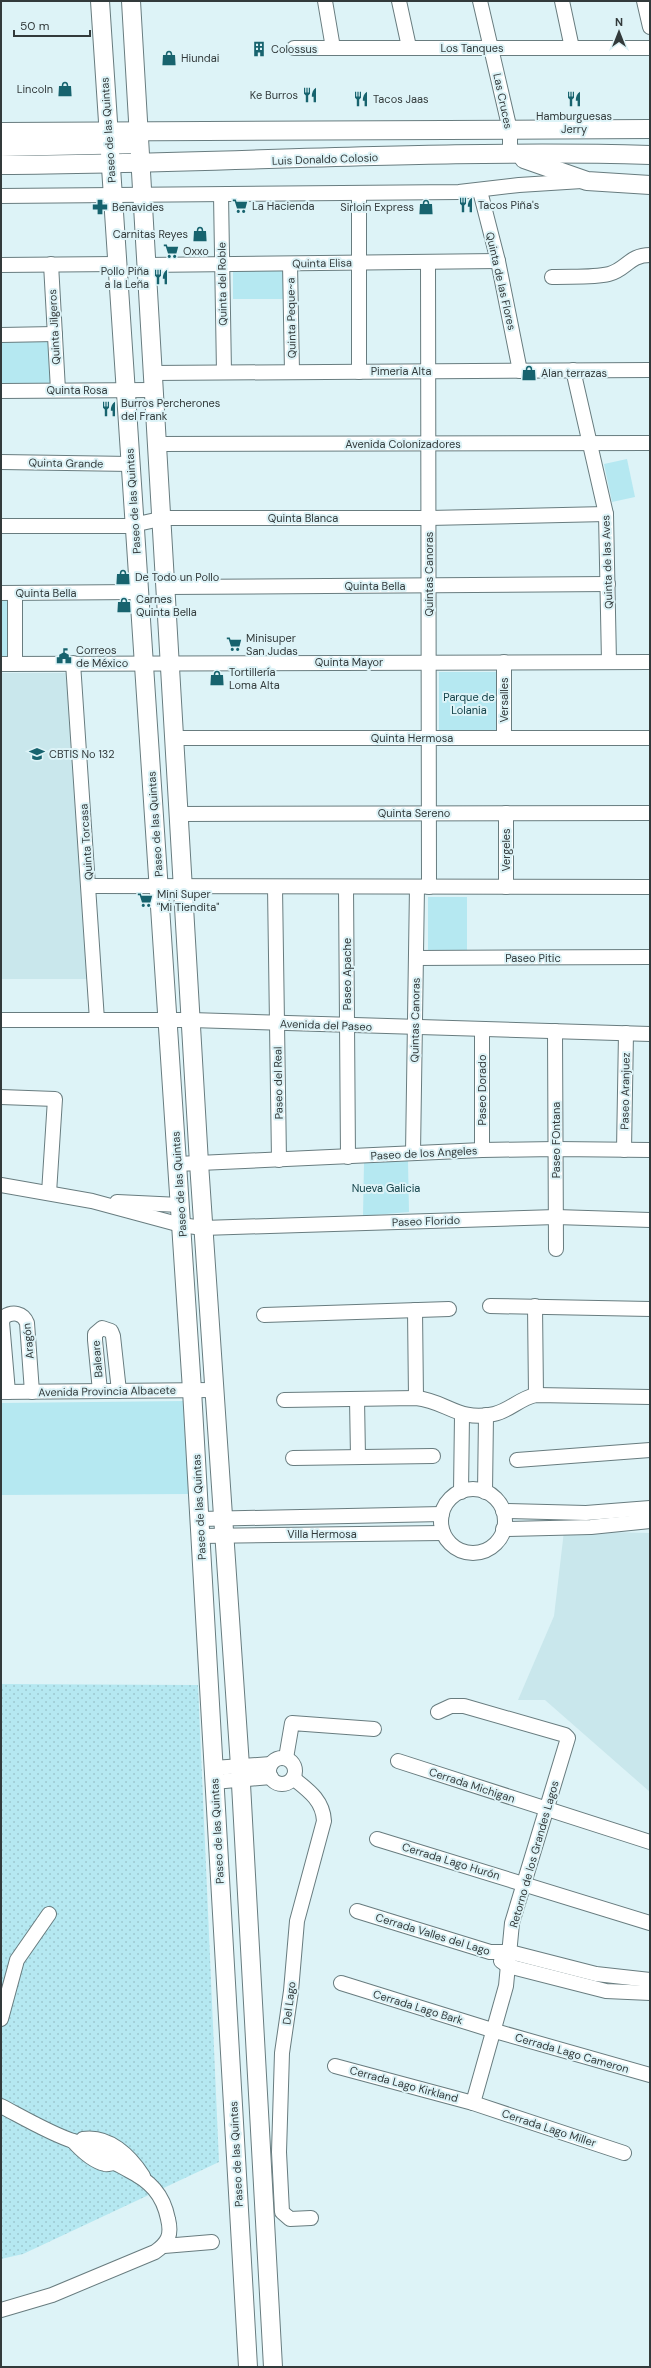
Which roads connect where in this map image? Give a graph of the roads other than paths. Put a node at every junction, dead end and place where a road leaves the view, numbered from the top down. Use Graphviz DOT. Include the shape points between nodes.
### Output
graph roads {
  1 [pos="100,1"];
  2 [pos="131,1"];
  3 [pos="325,1"];
  4 [pos="400,1"];
  5 [pos="480,1"];
  6 [pos="562,1"];
  7 [pos="644,1"];
  8 [pos="650,27"];
  9 [pos="409,47"];
  10 [pos="294,48"];
  11 [pos="333,48"];
  12 [pos="491,48"];
  13 [pos="572,48"];
  14 [pos="650,48"];
  15 [pos="650,129"];
  16 [pos="510,130"];
  17 [pos="1,132"];
  18 [pos="109,138"];
  19 [pos="138,138"];
  20 [pos="1,147"];
  21 [pos="646,153"];
  22 [pos="510,154"];
  23 [pos="140,164"];
  24 [pos="1,165"];
  25 [pos="110,165"];
  26 [pos="588,181"];
  27 [pos="650,185"];
  28 [pos="480,191"];
  29 [pos="113,195"];
  30 [pos="142,195"];
  31 [pos="221,195"];
  32 [pos="359,195"];
  33 [pos="1,196"];
  34 [pos="650,255"];
  35 [pos="498,261"];
  36 [pos="428,262"];
  37 [pos="359,263"];
  38 [pos="51,264"];
  39 [pos="117,264"];
  40 [pos="222,264"];
  41 [pos="290,264"];
  42 [pos="1,265"];
  43 [pos="146,265"];
  44 [pos="552,276"];
  45 [pos="55,334"];
  46 [pos="1,335"];
  47 [pos="573,370"];
  48 [pos="650,370"];
  49 [pos="429,371"];
  50 [pos="520,371"];
  51 [pos="224,372"];
  52 [pos="292,372"];
  53 [pos="359,372"];
  54 [pos="153,381"];
  55 [pos="58,390"];
  56 [pos="126,390"];
  57 [pos="1,391"];
  58 [pos="590,443"];
  59 [pos="650,443"];
  60 [pos="157,444"];
  61 [pos="429,444"];
  62 [pos="1,462"];
  63 [pos="131,464"];
  64 [pos="606,514"];
  65 [pos="161,518"];
  66 [pos="429,518"];
  67 [pos="135,525"];
  68 [pos="1,526"];
  69 [pos="608,584"];
  70 [pos="429,586"];
  71 [pos="165,587"];
  72 [pos="139,592"];
  73 [pos="8,593"];
  74 [pos="429,662"];
  75 [pos="504,662"];
  76 [pos="609,662"];
  77 [pos="650,662"];
  78 [pos="144,663"];
  79 [pos="170,663"];
  80 [pos="1,664"];
  81 [pos="15,664"];
  82 [pos="73,664"];
  83 [pos="174,738"];
  84 [pos="429,738"];
  85 [pos="504,738"];
  86 [pos="650,738"];
  87 [pos="650,813"];
  88 [pos="179,814"];
  89 [pos="429,814"];
  90 [pos="506,814"];
  91 [pos="89,886"];
  92 [pos="159,886"];
  93 [pos="183,886"];
  94 [pos="275,887"];
  95 [pos="346,887"];
  96 [pos="423,887"];
  97 [pos="506,887"];
  98 [pos="650,887"];
  99 [pos="650,957"];
  100 [pos="416,958"];
  101 [pos="1,1020"];
  102 [pos="98,1020"];
  103 [pos="168,1020"];
  104 [pos="191,1020"];
  105 [pos="277,1023"];
  106 [pos="347,1025"];
  107 [pos="415,1028"];
  108 [pos="482,1030"];
  109 [pos="555,1031"];
  110 [pos="626,1033"];
  111 [pos="650,1034"];
  112 [pos="1,1097"];
  113 [pos="556,1149"];
  114 [pos="482,1150"];
  115 [pos="624,1150"];
  116 [pos="650,1150"];
  117 [pos="413,1154"];
  118 [pos="348,1157"];
  119 [pos="279,1160"];
  120 [pos="198,1163"];
  121 [pos="177,1164"];
  122 [pos="1,1185"];
  123 [pos="49,1193"];
  124 [pos="92,1201"];
  125 [pos="180,1205"];
  126 [pos="556,1216"];
  127 [pos="650,1220"];
  128 [pos="181,1225"];
  129 [pos="203,1228"];
  130 [pos="556,1249"];
  131 [pos="490,1306"];
  132 [pos="535,1306"];
  133 [pos="450,1309"];
  134 [pos="650,1309"];
  135 [pos="415,1310"];
  136 [pos="264,1315"];
  137 [pos="192,1390"];
  138 [pos="214,1390"];
  139 [pos="100,1391"];
  140 [pos="119,1391"];
  141 [pos="4,1392"];
  142 [pos="32,1392"];
  143 [pos="536,1395"];
  144 [pos="650,1397"];
  145 [pos="416,1398"];
  146 [pos="357,1399"];
  147 [pos="284,1400"];
  148 [pos="462,1415"];
  149 [pos="486,1415"];
  150 [pos="650,1450"];
  151 [pos="433,1456"];
  152 [pos="358,1457"];
  153 [pos="293,1458"];
  154 [pos="517,1460"];
  155 [pos="461,1492"];
  156 [pos="485,1492"];
  157 [pos="650,1508"];
  158 [pos="503,1512"];
  159 [pos="442,1514"];
  160 [pos="650,1521"];
  161 [pos="201,1527"];
  162 [pos="223,1527"];
  163 [pos="503,1529"];
  164 [pos="443,1533"];
  165 [pos="438,1712"];
  166 [pos="374,1729"];
  167 [pos="286,1758"];
  168 [pos="398,1762"];
  169 [pos="271,1771"];
  170 [pos="240,1773"];
  171 [pos="214,1775"];
  172 [pos="293,1778"];
  173 [pos="546,1809"];
  174 [pos="377,1839"];
  175 [pos="650,1842"];
  176 [pos="525,1883"];
  177 [pos="357,1911"];
  178 [pos="49,1914"];
  179 [pos="650,1923"];
  180 [pos="490,1952"];
  181 [pos="510,1952"];
  182 [pos="508,1966"];
  183 [pos="650,1980"];
  184 [pos="341,1983"];
  185 [pos="650,1993"];
  186 [pos="1,2019"];
  187 [pos="495,2031"];
  188 [pos="335,2066"];
  189 [pos="650,2075"];
  190 [pos="473,2103"];
  191 [pos="1,2106"];
  192 [pos="73,2141"];
  193 [pos="624,2153"];
  194 [pos="143,2178"];
  195 [pos="311,2218"];
  196 [pos="212,2242"];
  197 [pos="164,2246"];
  198 [pos="1,2310"];
  199 [pos="248,2365"];
  200 [pos="273,2365"];
  1 -- 18 [label="main road, Paseo de las Quintas"];
  2 -- 19 [label="main road, Paseo de las Quintas"];
  3 -- 11 [label="street"];
  4 -- 9 [label="street"];
  5 -- 12 [label="street, Las Cruces"];
  6 -- 13 [label="street"];
  7 -- 8 [label="street"];
  9 -- 11 [label="street, Los Tanques"];
  9 -- 12 [label="street, Los Tanques"];
  10 -- 11 [label="street, Los Tanques"];
  12 -- 13 [label="street, Los Tanques"];
  12 -- 16 [label="street, Las Cruces"];
  13 -- 14 [label="street, Los Tanques"];
  15 -- 16 [label="main road"];
  16 -- 19 [label="main road"];
  16 -- 22 [label="street, Las Cruces"];
  17 -- 18 [label="main road"];
  18 -- 19 [label="main road"];
  18 -- 20 [label="main road"];
  18 -- 25 [label="main road, Paseo de las Quintas"];
  19 -- 23 [label="main road, Paseo de las Quintas"];
  21 -- 22 [label="main road, Luis Donaldo Colosio"];
  22 -- 23 [label="main road, Luis Donaldo Colosio"];
  22 -- 26 [label="main road"];
  23 -- 25 [label="main road, Luis Donaldo Colosio"];
  23 -- 30 [label="main road, Paseo de las Quintas"];
  24 -- 25 [label="main road, Luis Donaldo Colosio"];
  25 -- 29 [label="main road, Paseo de las Quintas"];
  26 -- 27 [label="main road"];
  26 -- 28 [label="street" via="519,185"];
  28 -- 32 [label="street"];
  28 -- 35 [label="street, Quinta de las Flores"];
  29 -- 30 [label="street"];
  29 -- 33 [label="street"];
  29 -- 39 [label="main road, Paseo de las Quintas"];
  30 -- 31 [label="street"];
  30 -- 43 [label="main road, Paseo de las Quintas"];
  31 -- 32 [label="street"];
  31 -- 40 [label="street, Quinta del Roble"];
  32 -- 37 [label="street"];
  34 -- 44 [label="street" via="640,255 620,270 609,274"];
  35 -- 36 [label="street, Quinta Elisa"];
  35 -- 50 [label="street, Quinta de las Flores"];
  36 -- 37 [label="street, Quinta Elisa"];
  36 -- 49 [label="street, Quintas Canoras"];
  37 -- 41 [label="street, Quinta Elisa"];
  37 -- 53 [label="street"];
  38 -- 39 [label="street"];
  38 -- 42 [label="street"];
  38 -- 45 [label="street, Quinta Jilgeros"];
  39 -- 56 [label="main road, Paseo de las Quintas"];
  40 -- 41 [label="street, Quinta Elisa"];
  40 -- 43 [label="street, Quinta Elisa"];
  40 -- 51 [label="street, Quinta del Roble"];
  41 -- 52 [label="street, Quinta Peque~a"];
  43 -- 54 [label="main road, Paseo de las Quintas"];
  45 -- 46 [label="street"];
  45 -- 55 [label="street, Quinta Jilgeros"];
  47 -- 48 [label="street, Pimeria Alta"];
  47 -- 50 [label="street, Pimeria Alta"];
  47 -- 58 [label="street, Quinta de las Aves"];
  49 -- 50 [label="street, Pimeria Alta"];
  49 -- 53 [label="street, Pimeria Alta"];
  49 -- 61 [label="street, Quintas Canoras"];
  51 -- 52 [label="street, Pimeria Alta"];
  51 -- 54 [label="street, Pimeria Alta"];
  52 -- 53 [label="street, Pimeria Alta"];
  54 -- 56 [label="street, Quinta Rosa"];
  54 -- 60 [label="main road, Paseo de las Quintas"];
  55 -- 56 [label="street, Quinta Rosa"];
  55 -- 57 [label="street, Quinta Rosa"];
  56 -- 63 [label="main road, Paseo de las Quintas"];
  58 -- 59 [label="street, Avenida Colonizadores"];
  58 -- 61 [label="street, Avenida Colonizadores"];
  58 -- 64 [label="street, Quinta de las Aves"];
  60 -- 61 [label="street, Avenida Colonizadores"];
  60 -- 65 [label="main road, Paseo de las Quintas"];
  61 -- 66 [label="street, Quintas Canoras"];
  62 -- 63 [label="street, Quinta Grande"];
  63 -- 67 [label="main road, Paseo de las Quintas"];
  64 -- 66 [label="street, Quinta Blanca"];
  64 -- 69 [label="street, Quinta de las Aves"];
  65 -- 66 [label="street, Quinta Blanca"];
  65 -- 67 [label="street, Quinta Blanca"];
  65 -- 71 [label="main road, Paseo de las Quintas"];
  66 -- 70 [label="street, Quintas Canoras"];
  67 -- 68 [label="street, Quinta Blanca"];
  67 -- 72 [label="main road, Paseo de las Quintas"];
  69 -- 70 [label="street, Quinta Bella"];
  69 -- 76 [label="street, Quinta de las Aves"];
  70 -- 71 [label="street, Quinta Bella"];
  70 -- 74 [label="street, Quintas Canoras"];
  71 -- 79 [label="main road, Paseo de las Quintas"];
  72 -- 73 [label="street, Quinta Bella"];
  72 -- 78 [label="main road, Paseo de las Quintas"];
  73 -- 81 [label="street"];
  74 -- 75 [label="street, Quinta Mayor"];
  74 -- 79 [label="street, Quinta Mayor"];
  74 -- 84 [label="street, Quintas Canoras"];
  75 -- 76 [label="street, Quinta Mayor"];
  75 -- 85 [label="street, Versalles"];
  76 -- 77 [label="street, Quinta Mayor"];
  78 -- 79 [label="street, Quinta Mayor"];
  78 -- 82 [label="street, Quinta Mayor"];
  78 -- 92 [label="main road, Paseo de las Quintas"];
  79 -- 83 [label="main road, Paseo de las Quintas"];
  80 -- 81 [label="street, Quinta Mayor"];
  81 -- 82 [label="street, Quinta Mayor"];
  82 -- 91 [label="street, Quinta Torcasa"];
  83 -- 84 [label="street, Quinta Hermosa"];
  83 -- 88 [label="main road, Paseo de las Quintas"];
  84 -- 85 [label="street, Quinta Hermosa"];
  84 -- 89 [label="street, Quintas Canoras"];
  85 -- 86 [label="street, Quinta Hermosa"];
  87 -- 90 [label="street, Quinta Sereno"];
  88 -- 89 [label="street, Quinta Sereno"];
  88 -- 93 [label="main road, Paseo de las Quintas"];
  89 -- 90 [label="street, Quinta Sereno"];
  89 -- 96 [label="street, Quintas Canoras"];
  90 -- 97 [label="street, Vergeles"];
  91 -- 92 [label="street"];
  91 -- 102 [label="street, Quinta Torcasa"];
  92 -- 93 [label="street"];
  92 -- 103 [label="main road, Paseo de las Quintas"];
  93 -- 94 [label="street"];
  93 -- 104 [label="main road, Paseo de las Quintas"];
  94 -- 95 [label="street"];
  94 -- 105 [label="street, Paseo del Real"];
  95 -- 96 [label="street"];
  95 -- 106 [label="street, Paseo Apache"];
  96 -- 97 [label="street"];
  96 -- 100 [label="street, Quintas Canoras"];
  97 -- 98 [label="street"];
  99 -- 100 [label="street, Paseo Pitic"];
  100 -- 107 [label="street, Quintas Canoras"];
  101 -- 102 [label="street, Avenida del Paseo"];
  102 -- 103 [label="street, Avenida del Paseo"];
  103 -- 104 [label="street, Avenida del Paseo"];
  103 -- 121 [label="main road, Paseo de las Quintas"];
  104 -- 105 [label="street, Avenida del Paseo"];
  104 -- 120 [label="main road, Paseo de las Quintas"];
  105 -- 106 [label="street, Avenida del Paseo"];
  105 -- 119 [label="street, Paseo del Real"];
  106 -- 107 [label="street, Avenida del Paseo"];
  106 -- 118 [label="street, Paseo Apache"];
  107 -- 108 [label="street, Avenida del Paseo"];
  107 -- 117 [label="street, Quintas Canoras"];
  108 -- 109 [label="street, Avenida del Paseo"];
  108 -- 114 [label="street, Paseo Dorado"];
  109 -- 110 [label="street, Avenida del Paseo"];
  109 -- 113 [label="street, Paseo FOntana"];
  110 -- 111 [label="street, Avenida del Paseo"];
  110 -- 115 [label="street, Paseo Aranjuez"];
  112 -- 123 [label="street" via="55,1100"];
  113 -- 114 [label="street, Paseo de los Angeles"];
  113 -- 115 [label="street, Paseo de los Angeles"];
  113 -- 126 [label="street, Paseo FOntana"];
  114 -- 117 [label="street, Paseo de los Angeles"];
  115 -- 116 [label="street, Paseo de los Angeles"];
  117 -- 118 [label="street, Paseo de los Angeles"];
  118 -- 119 [label="street, Paseo de los Angeles"];
  119 -- 120 [label="street, Paseo de los Angeles"];
  120 -- 121 [label="street, Paseo de los Angeles"];
  120 -- 129 [label="main road, Paseo de las Quintas"];
  121 -- 125 [label="main road, Paseo de las Quintas"];
  122 -- 123 [label="street"];
  123 -- 124 [label="street"];
  124 -- 125 [label="street"];
  124 -- 128 [label="street, Paseo Florido"];
  125 -- 128 [label="main road, Paseo de las Quintas"];
  126 -- 127 [label="street, Paseo Florido"];
  126 -- 129 [label="street, Paseo Florido"];
  126 -- 130 [label="street, Paseo FOntana"];
  128 -- 129 [label="street, Paseo Florido"];
  128 -- 137 [label="main road, Paseo de las Quintas"];
  129 -- 138 [label="main road, Paseo de las Quintas"];
  131 -- 132 [label="street"];
  132 -- 134 [label="street"];
  132 -- 143 [label="street"];
  133 -- 135 [label="street"];
  135 -- 136 [label="street"];
  135 -- 145 [label="street"];
  137 -- 138 [label="street, Avenida Provincia Albacete"];
  137 -- 140 [label="street, Avenida Provincia Albacete"];
  137 -- 161 [label="main road, Paseo de las Quintas"];
  138 -- 162 [label="main road, Paseo de las Quintas"];
  139 -- 140 [label="street, Avenida Provincia Albacete"];
  139 -- 140 [label="street, Baleare" via="95,1334 102,1328 111,1331 113,1336"];
  139 -- 142 [label="street, Avenida Provincia Albacete"];
  141 -- 142 [label="street, Avenida Provincia Albacete"];
  141 -- 142 [label="street, Aragón" via="2,1322 4,1317 15,1314 25,1318 28,1323"];
  143 -- 144 [label="street"];
  143 -- 149 [label="street" via="495,1414"];
  145 -- 146 [label="street"];
  145 -- 148 [label="street" via="434,1402"];
  146 -- 147 [label="street"];
  146 -- 152 [label="street"];
  148 -- 149 [label="street"];
  148 -- 155 [label="street"];
  149 -- 156 [label="street"];
  150 -- 154 [label="street"];
  151 -- 152 [label="street"];
  152 -- 153 [label="street"];
  155 -- 156 [label="street" via="473,1489"];
  155 -- 159 [label="street" via="448,1500"];
  156 -- 158 [label="street" via="496,1500"];
  157 -- 158 [label="street" via="586,1514"];
  158 -- 163 [label="street"];
  159 -- 162 [label="street, Villa Hermosa"];
  159 -- 164 [label="street"];
  160 -- 163 [label="street" via="591,1527"];
  161 -- 162 [label="street, Villa Hermosa"];
  161 -- 171 [label="main road, Paseo de las Quintas"];
  162 -- 164 [label="street, Villa Hermosa"];
  162 -- 170 [label="main road, Paseo de las Quintas"];
  163 -- 164 [label="street" via="491,1547 471,1552 457,1548"];
  165 -- 173 [label="street, Retorno de los Grandes Lagos" via="451,1706 464,1706 567,1736"];
  166 -- 167 [label="street" via="292,1723"];
  167 -- 169 [label="street" via="278,1758"];
  167 -- 172 [label="street" via="294,1767"];
  168 -- 173 [label="street, Cerrada Michigan"];
  169 -- 170 [label="street"];
  169 -- 172 [label="street" via="279,1783 289,1782"];
  170 -- 171 [label="street"];
  170 -- 200 [label="main road, Paseo de las Quintas"];
  171 -- 199 [label="main road, Paseo de las Quintas"];
  172 -- 195 [label="street, Del Lago" via="319,1802 324,1813 297,1921 280,2098 282,2212 290,2219"];
  173 -- 175 [label="street, Cerrada Michigan"];
  173 -- 176 [label="street, Retorno de los Grandes Lagos"];
  174 -- 176 [label="street, Cerrada Lago Hurón"];
  176 -- 179 [label="street, Cerrada Lago Hurón"];
  176 -- 181 [label="street, Retorno de los Grandes Lagos" via="512,1923"];
  177 -- 180 [label="street, Cerrada Valles del Lago"];
  178 -- 186 [label="street" via="17,1960"];
  180 -- 181 [label="street, Cerrada Valles del Lago"];
  180 -- 182 [label="street"];
  181 -- 182 [label="street, Retorno de los Grandes Lagos"];
  181 -- 183 [label="street, Cerrada Valles del Lago" via="596,1974"];
  182 -- 185 [label="street" via="606,1990"];
  182 -- 187 [label="street, Retorno de los Grandes Lagos"];
  184 -- 187 [label="street, Cerrada Lago Bark"];
  187 -- 189 [label="street, Cerrada Lago Cameron"];
  187 -- 190 [label="street, Retorno de los Grandes Lagos"];
  188 -- 190 [label="street, Cerrada Lago Kirkland"];
  190 -- 193 [label="street, Cerrada Lago Miller"];
  191 -- 192 [label="street"];
  192 -- 194 [label="street" via="83,2152 105,2164 114,2163"];
  192 -- 194 [label="street" via="96,2138 107,2141 135,2163"];
  194 -- 197 [label="street" via="162,2197 167,2211 170,2237"];
  196 -- 197 [label="street"];
  197 -- 198 [label="street" via="52,2295"];
  199 -- 200 [label="main road"];
}
